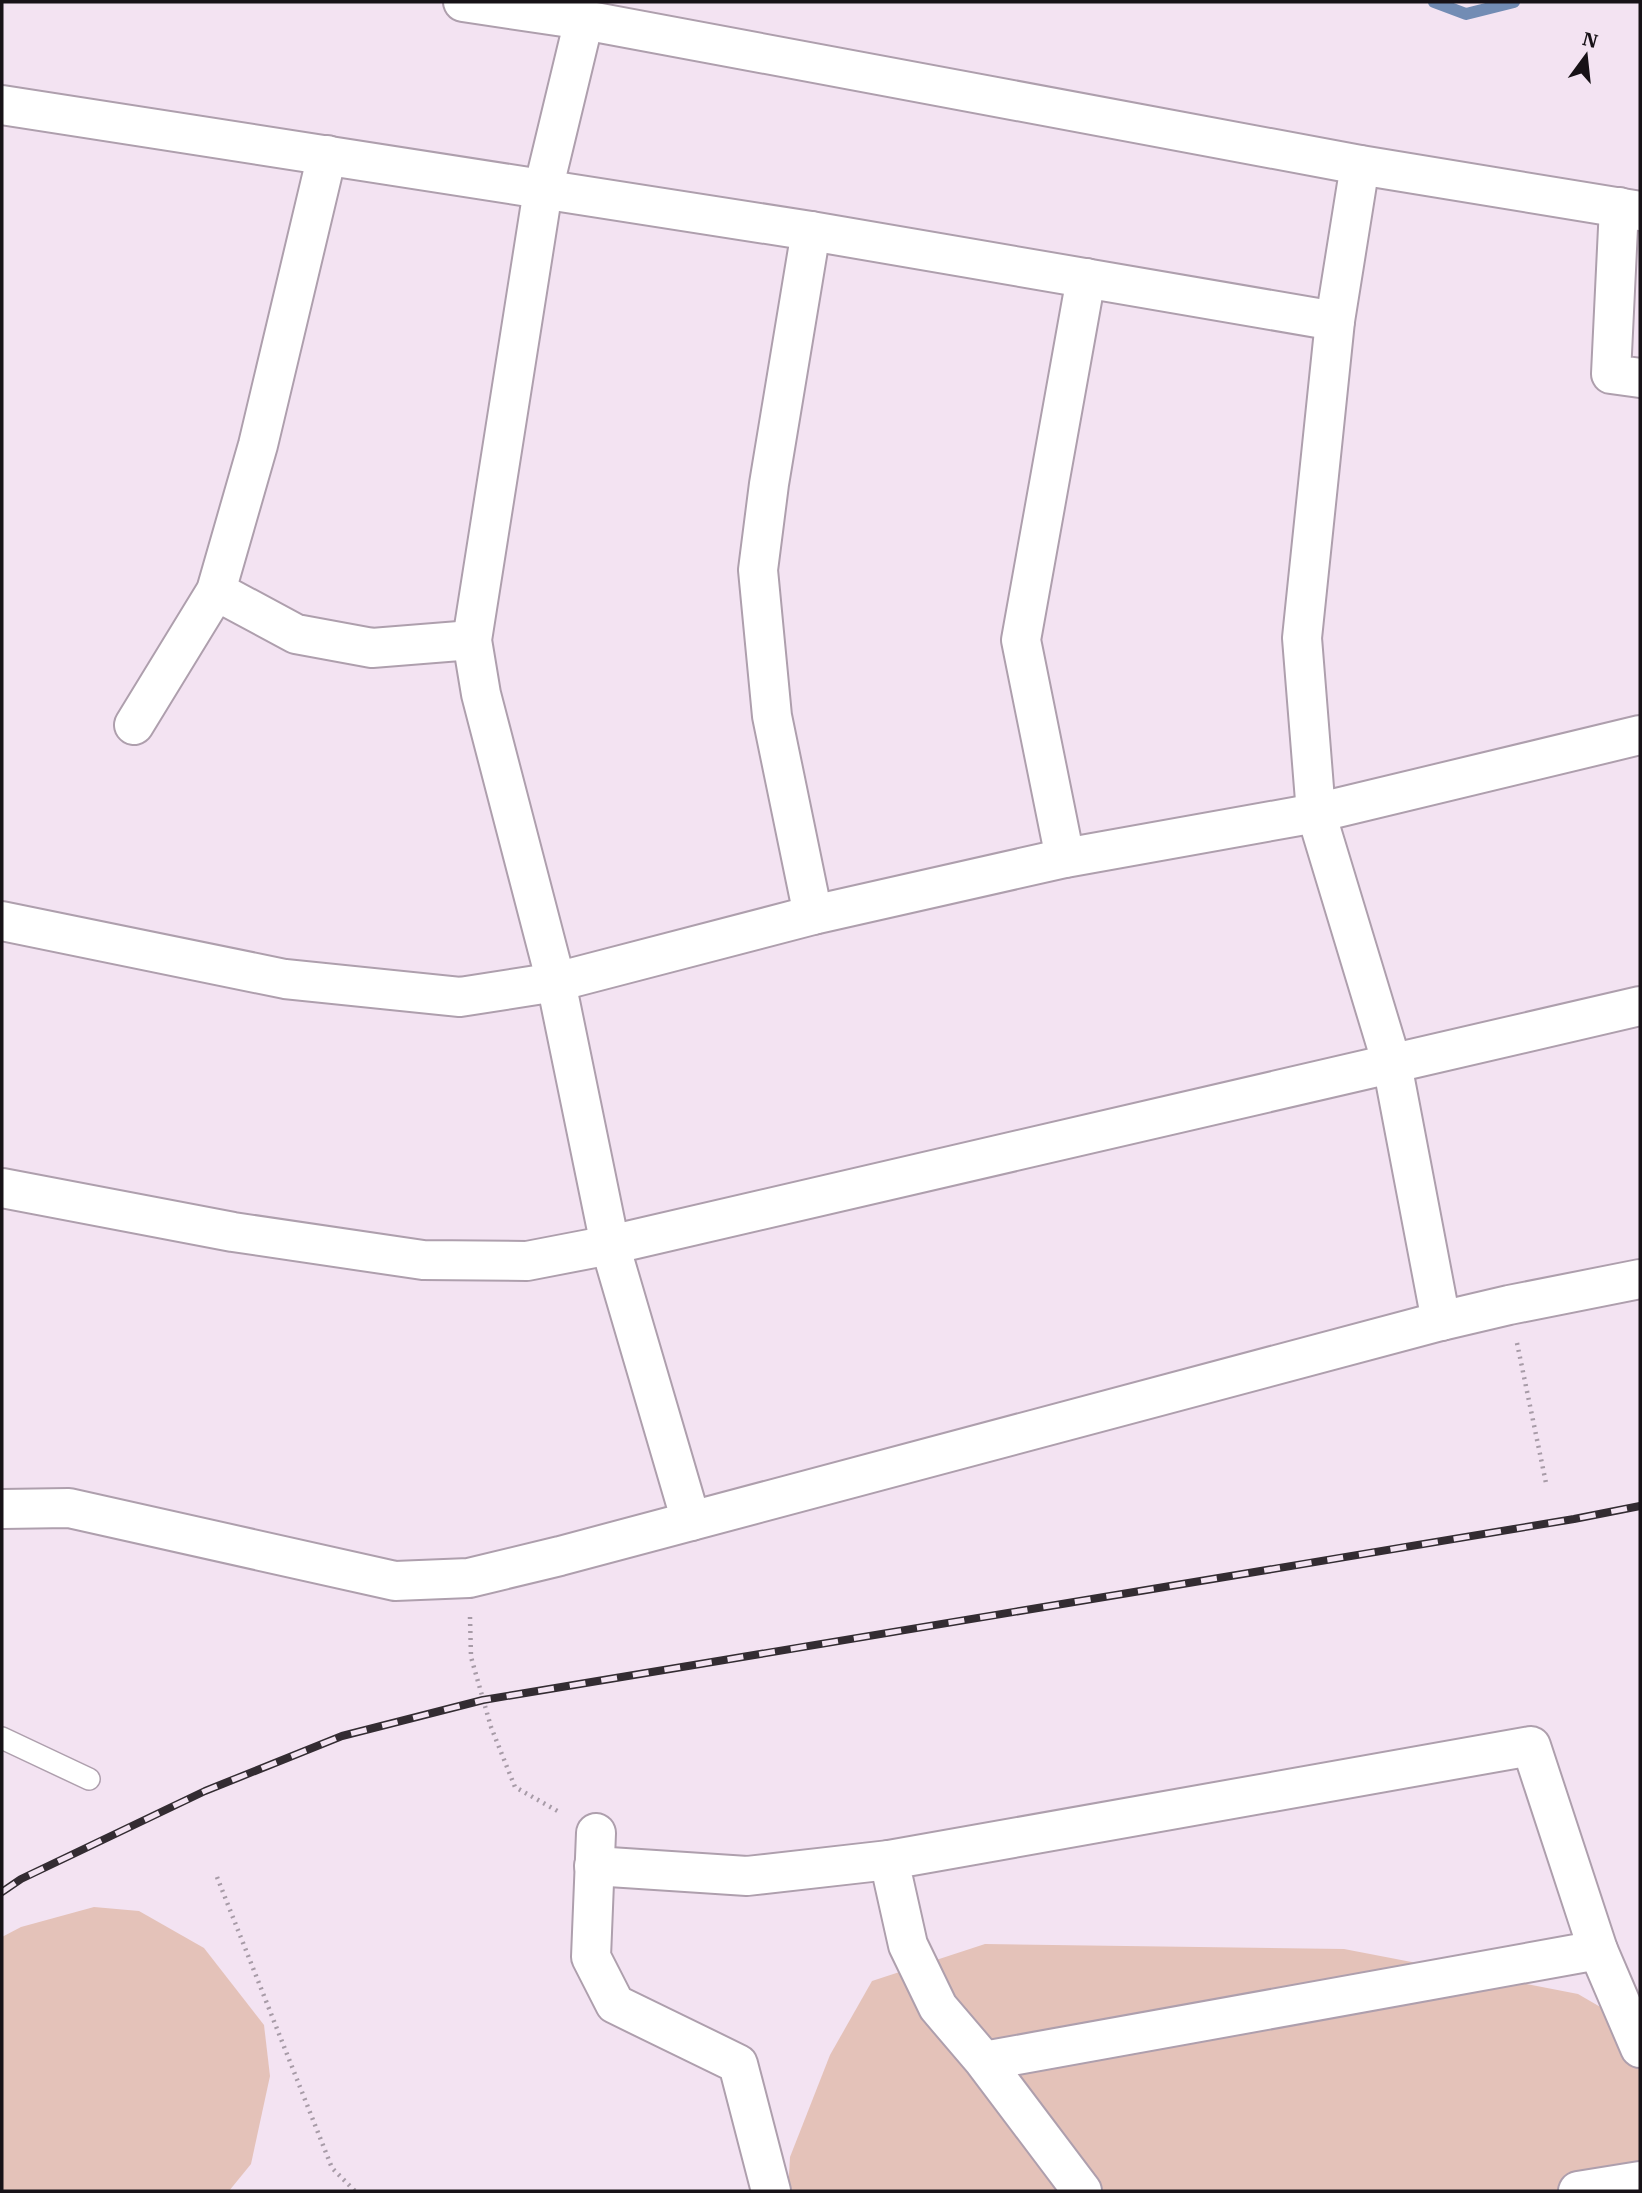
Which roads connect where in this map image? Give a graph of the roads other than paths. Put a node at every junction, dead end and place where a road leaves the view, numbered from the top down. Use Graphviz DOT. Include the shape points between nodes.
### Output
graph roads {
  1 [pos="463,2"];
  2 [pos="584,20"];
  3 [pos="2,105"];
  4 [pos="327,155"];
  5 [pos="1360,165"];
  6 [pos="543,190"];
  7 [pos="1630,209"];
  8 [pos="811,231"];
  9 [pos="1086,278"];
  10 [pos="1335,321"];
  11 [pos="1640,378"];
  12 [pos="215,591"];
  13 [pos="472,640"];
  14 [pos="134,725"];
  15 [pos="1640,735"];
  16 [pos="1316,813"];
  17 [pos="1065,858"];
  18 [pos="813,915"];
  19 [pos="2,921"];
  20 [pos="556,982"];
  21 [pos="1640,1006"];
  22 [pos="1392,1064"];
  23 [pos="2,1188"];
  24 [pos="610,1245"];
  25 [pos="1640,1279"];
  26 [pos="1441,1321"];
  27 [pos="2,1510"];
  28 [pos="691,1521"];
  29 [pos="2,1738"];
  30 [pos="89,1779"];
  31 [pos="889,1860"];
  32 [pos="1598,1950"];
  33 [pos="1640,2048"];
  34 [pos="984,2061"];
  35 [pos="1640,2181"];
  36 [pos="771,2191"];
  37 [pos="1082,2191"];
  38 [pos="1578,2191"];
  1 -- 2 [label="street"];
  2 -- 5 [label="street"];
  2 -- 6 [label="street"];
  3 -- 4 [label="street"];
  4 -- 6 [label="street"];
  4 -- 12 [label="street" via="258,445"];
  5 -- 7 [label="street"];
  5 -- 10 [label="street"];
  6 -- 8 [label="street"];
  6 -- 13 [label="street"];
  7 -- 11 [label="street" via="1611,374"];
  8 -- 9 [label="street"];
  8 -- 18 [label="street" via="758,570 772,716"];
  9 -- 10 [label="street"];
  9 -- 17 [label="street" via="1021,640"];
  10 -- 16 [label="street" via="1302,638"];
  12 -- 13 [label="street" via="296,634 372,648"];
  12 -- 14 [label="street"];
  13 -- 20 [label="street" via="481,694"];
  15 -- 16 [label="street"];
  16 -- 17 [label="street"];
  16 -- 22 [label="street"];
  17 -- 18 [label="street"];
  18 -- 20 [label="street"];
  19 -- 20 [label="street" via="285,979 460,997"];
  20 -- 24 [label="street"];
  21 -- 22 [label="street"];
  22 -- 24 [label="street"];
  22 -- 26 [label="street"];
  23 -- 24 [label="street" via="233,1232 423,1261 527,1261"];
  24 -- 28 [label="street"];
  25 -- 26 [label="street"];
  26 -- 28 [label="street"];
  27 -- 28 [label="street" via="69,1508 395,1581 469,1578"];
  29 -- 30 [label="lane"];
  31 -- 32 [label="street" via="1531,1746"];
  31 -- 34 [label="street" via="908,1945 938,2007"];
  31 -- 36 [label="street" via="747,1876 595,1850 591,1957 615,2004 737,2064"];
  32 -- 33 [label="street"];
  32 -- 34 [label="street"];
  34 -- 37 [label="street"];
  35 -- 38 [label="street"];
}
